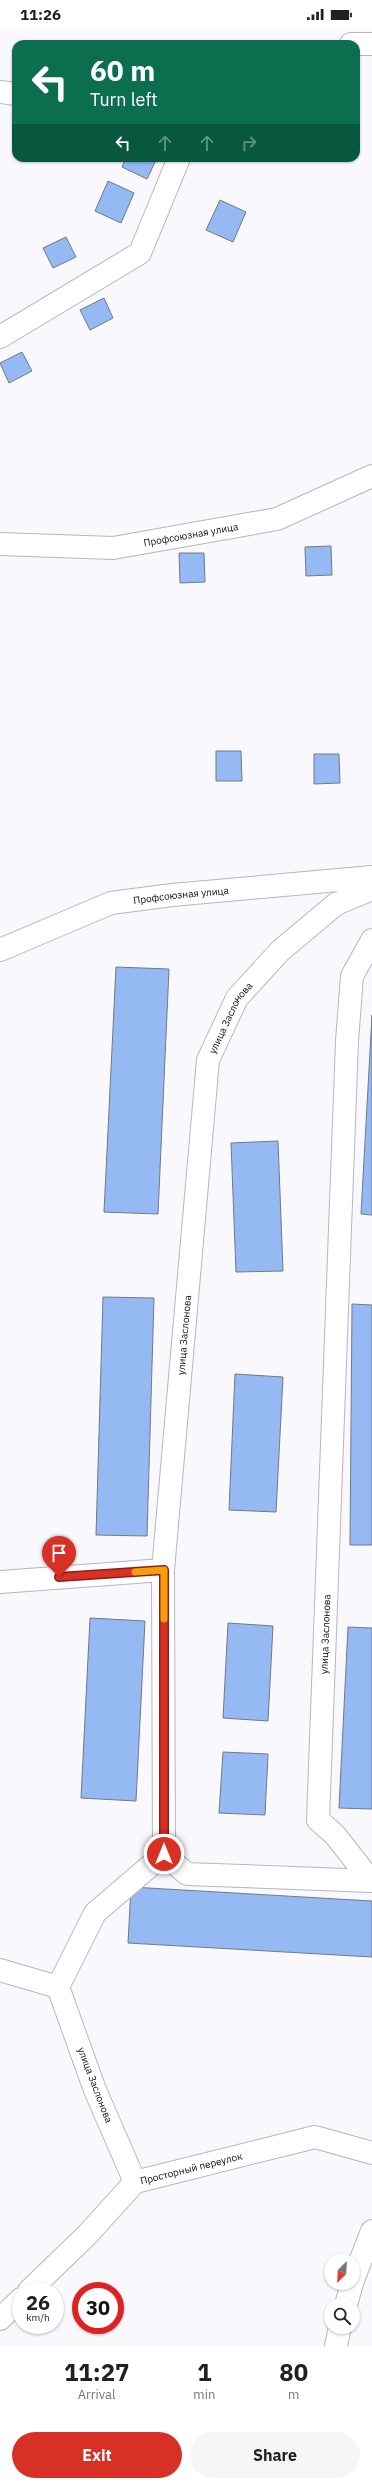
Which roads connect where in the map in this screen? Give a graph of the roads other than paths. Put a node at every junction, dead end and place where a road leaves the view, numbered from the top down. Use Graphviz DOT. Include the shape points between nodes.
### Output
graph roads {
  1 [pos="360,44"];
  2 [pos="372,44"];
  3 [pos="0,92"];
  4 [pos="12,94"];
  5 [pos="177,162"];
  6 [pos="0,336"];
  7 [pos="372,476"];
  8 [pos="0,544"];
  9 [pos="372,877"];
  10 [pos="372,889"];
  11 [pos="372,940"];
  12 [pos="0,950"];
  13 [pos="164,1570"];
  14 [pos="0,1582"];
  15 [pos="164,1854"];
  16 [pos="372,1881"];
  17 [pos="0,1970"];
  18 [pos="58,1987"];
  19 [pos="372,2154"];
  20 [pos="135,2182"];
  21 [pos="372,2231"];
  22 [pos="360,2262"];
  23 [pos="38,2282"];
  24 [pos="12,2308"];
  25 [pos="0,2319"];
  26 [pos="339,2334"];
  27 [pos="336,2346"];
  1 -- 2 [label="street"];
  3 -- 4 [label="street"];
  5 -- 6 [label="street" via="140,253"];
  7 -- 8 [label="street, Профсоюзная улица" via="277,519 113,548"];
  9 -- 12 [label="street, Профсоюзная улица" via="111,903"];
  10 -- 13 [label="street, улица Заслонова" via="336,904 280,951 237,998 208,1060"];
  11 -- 16 [label="street, улица Заслонова" via="352,976 347,1041 318,1820 335,1835"];
  13 -- 14 [label="street"];
  13 -- 15 [label="street, улица Заслонова"];
  15 -- 16 [label="street, улица Заслонова" via="187,1874"];
  15 -- 18 [label="street" via="95,1913"];
  17 -- 18 [label="street"];
  18 -- 20 [label="street, улица Заслонова" via="95,2090"];
  19 -- 20 [label="street, Просторный переулок" via="315,2137"];
  20 -- 23 [label="street, Просторный переулок" via="87,2235"];
  21 -- 22 [label="street"];
  24 -- 25 [label="street"];
  26 -- 27 [label="street"];
}
